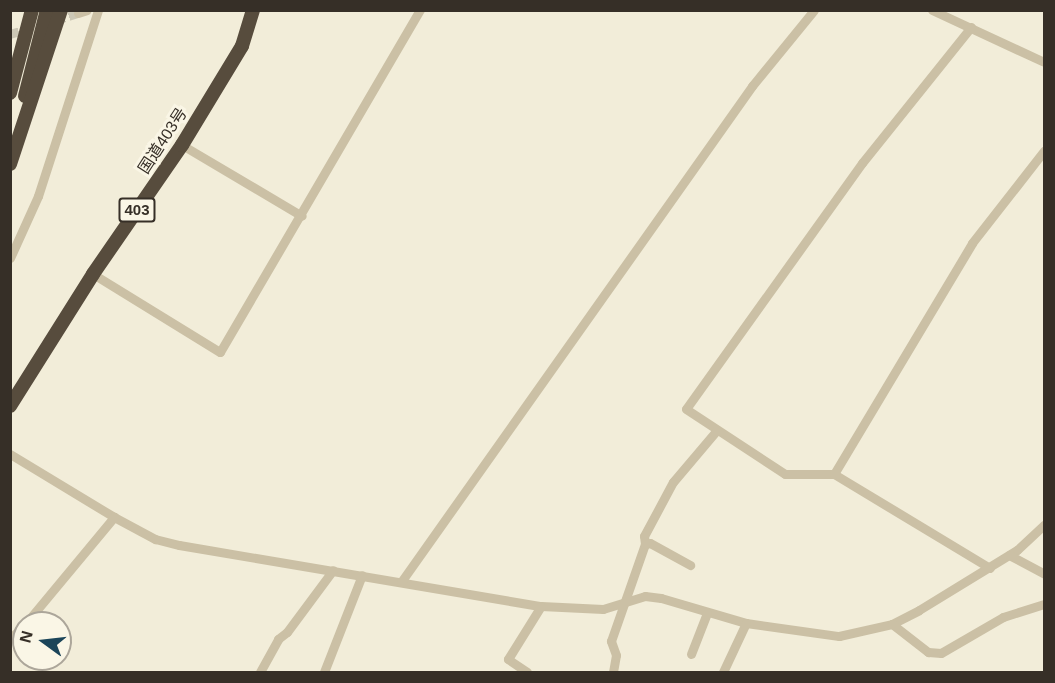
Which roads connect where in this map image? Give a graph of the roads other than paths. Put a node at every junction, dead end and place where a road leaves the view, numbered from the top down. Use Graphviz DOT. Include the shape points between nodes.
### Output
graph roads {
  1 [pos="23,10"];
  2 [pos="32,10"];
  3 [pos="47,10"];
  4 [pos="61,10"];
  5 [pos="98,10"];
  6 [pos="253,10"];
  7 [pos="420,10"];
  8 [pos="814,10"];
  9 [pos="932,10"];
  10 [pos="971,27"];
  11 [pos="1044,62"];
  12 [pos="10,74"];
  13 [pos="10,93"];
  14 [pos="10,145"];
  15 [pos="182,145"];
  16 [pos="1044,151"];
  17 [pos="10,164"];
  18 [pos="302,216"];
  19 [pos="10,258"];
  20 [pos="93,274"];
  21 [pos="10,406"];
  22 [pos="717,430"];
  23 [pos="10,454"];
  24 [pos="834,474"];
  25 [pos="114,518"];
  26 [pos="1044,525"];
  27 [pos="645,544"];
  28 [pos="1009,555"];
  29 [pos="690,566"];
  30 [pos="990,568"];
  31 [pos="333,570"];
  32 [pos="362,574"];
  33 [pos="1044,574"];
  34 [pos="401,582"];
  35 [pos="626,603"];
  36 [pos="1044,604"];
  37 [pos="541,606"];
  38 [pos="36,611"];
  39 [pos="707,614"];
  40 [pos="746,623"];
  41 [pos="892,624"];
  42 [pos="692,654"];
  43 [pos="260,672"];
  44 [pos="324,672"];
  45 [pos="527,672"];
  46 [pos="613,672"];
  47 [pos="723,672"];
  1 -- 12 [label="highway"];
  2 -- 13 [label="highway"];
  3 -- 14 [label="highway"];
  4 -- 17 [label="highway"];
  5 -- 19 [label="street" via="42,185"];
  6 -- 15 [label="highway, 国道403号 / 403" via="242,46"];
  7 -- 18 [label="street"];
  8 -- 34 [label="street" via="752,86"];
  9 -- 10 [label="street"];
  10 -- 11 [label="street"];
  10 -- 22 [label="street" via="861,163 686,409"];
  15 -- 18 [label="street"];
  15 -- 20 [label="highway, 国道403号 / 403"];
  16 -- 24 [label="street" via="972,243"];
  18 -- 20 [label="street" via="220,352"];
  20 -- 21 [label="highway, 国道403号 / 403"];
  22 -- 24 [label="street" via="785,474"];
  22 -- 27 [label="street" via="673,482 644,536"];
  23 -- 25 [label="street"];
  24 -- 30 [label="street"];
  25 -- 31 [label="street" via="154,539 179,545"];
  25 -- 38 [label="street"];
  26 -- 28 [label="street"];
  27 -- 29 [label="street" via="650,543"];
  27 -- 35 [label="street"];
  28 -- 30 [label="street"];
  28 -- 33 [label="street"];
  30 -- 41 [label="street"];
  31 -- 32 [label="street"];
  31 -- 43 [label="street" via="278,639"];
  32 -- 34 [label="street"];
  32 -- 44 [label="street"];
  34 -- 37 [label="street"];
  35 -- 37 [label="street" via="603,609"];
  35 -- 39 [label="street" via="645,596"];
  35 -- 46 [label="street" via="610,641 616,655"];
  36 -- 41 [label="street" via="1003,617 941,652 928,652"];
  37 -- 45 [label="street" via="508,659"];
  39 -- 40 [label="street"];
  39 -- 42 [label="street"];
  40 -- 41 [label="street" via="839,636"];
  40 -- 47 [label="street"];
}
